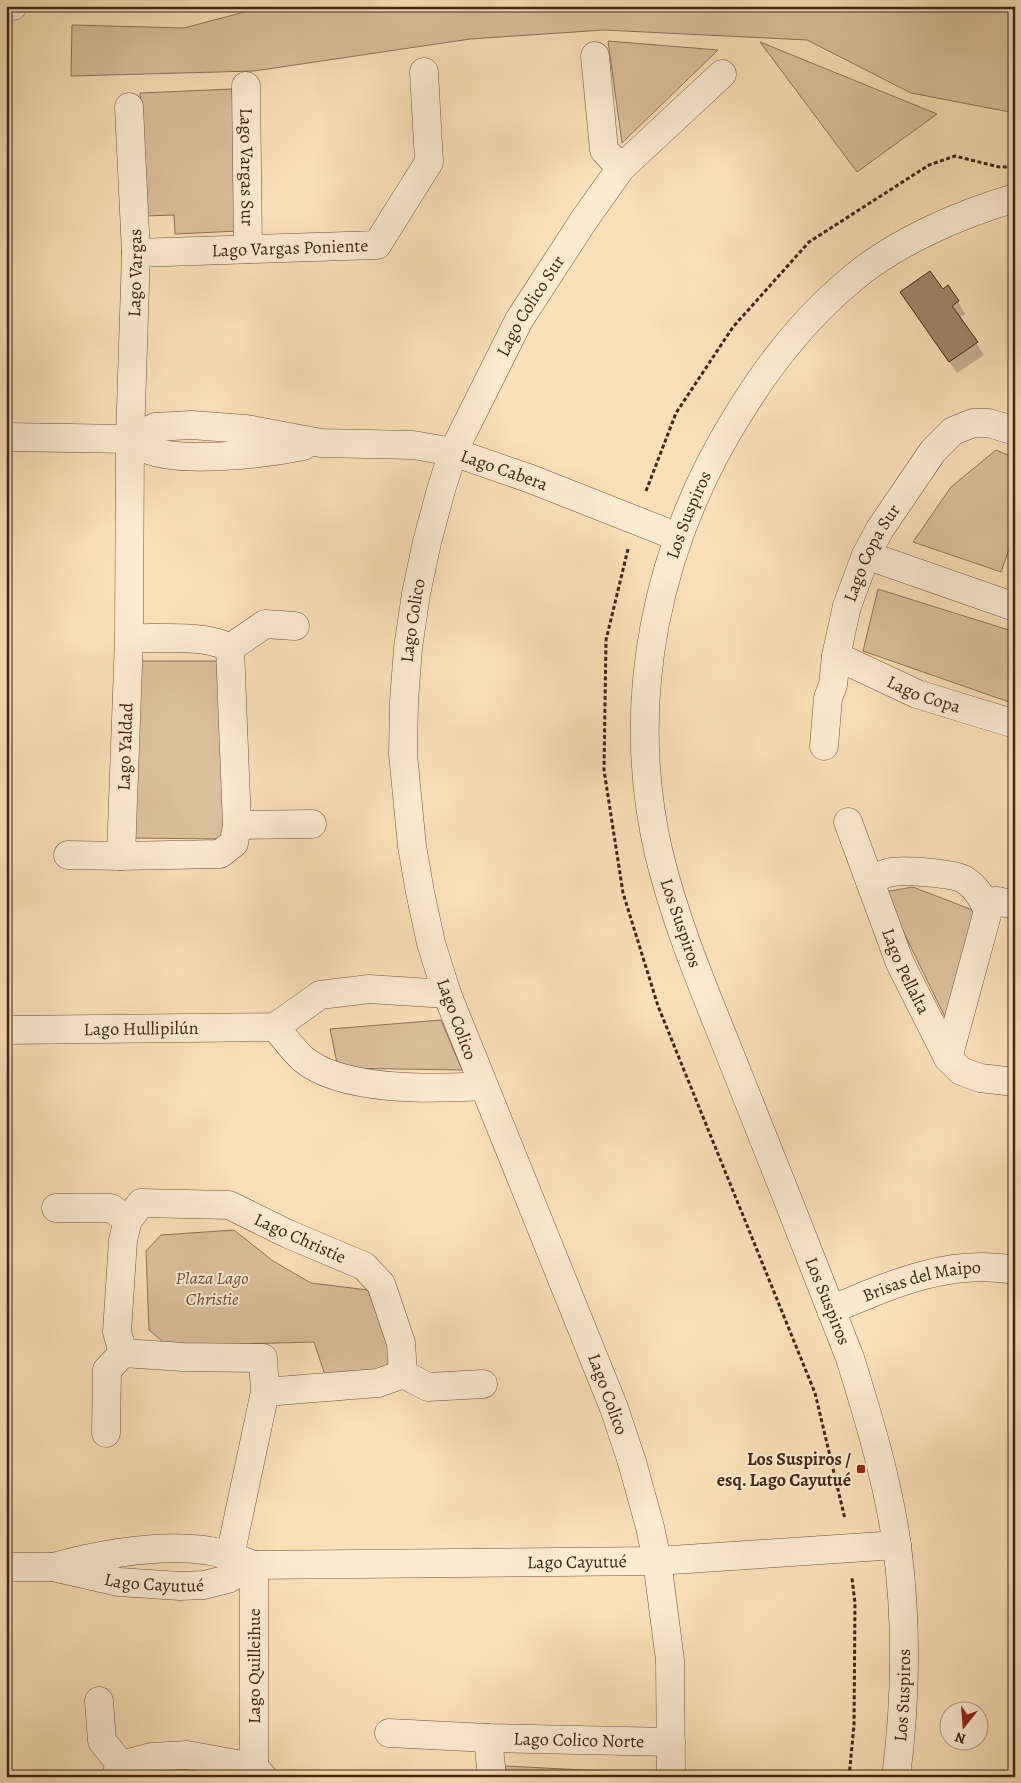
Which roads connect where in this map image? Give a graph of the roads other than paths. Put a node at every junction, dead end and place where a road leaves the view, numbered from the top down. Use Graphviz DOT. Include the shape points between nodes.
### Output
graph roads {
  1 [pos="14,6"];
  2 [pos="6,7"];
  3 [pos="595,56"];
  4 [pos="424,72"];
  5 [pos="722,74"];
  6 [pos="246,86"];
  7 [pos="129,107"];
  8 [pos="621,168"];
  9 [pos="1015,198"];
  10 [pos="248,250"];
  11 [pos="136,253"];
  12 [pos="1009,429"];
  13 [pos="6,437"];
  14 [pos="130,439"];
  15 [pos="454,452"];
  16 [pos="678,537"];
  17 [pos="866,555"];
  18 [pos="1015,607"];
  19 [pos="295,626"];
  20 [pos="129,638"];
  21 [pos="230,648"];
  22 [pos="836,656"];
  23 [pos="1015,724"];
  24 [pos="824,746"];
  25 [pos="848,822"];
  26 [pos="237,824"];
  27 [pos="312,824"];
  28 [pos="68,855"];
  29 [pos="121,856"];
  30 [pos="870,881"];
  31 [pos="984,902"];
  32 [pos="1015,904"];
  33 [pos="447,994"];
  34 [pos="275,1027"];
  35 [pos="6,1030"];
  36 [pos="948,1058"];
  37 [pos="1015,1082"];
  38 [pos="483,1086"];
  39 [pos="56,1208"];
  40 [pos="128,1220"];
  41 [pos="1015,1270"];
  42 [pos="831,1310"];
  43 [pos="123,1353"];
  44 [pos="403,1374"];
  45 [pos="483,1384"];
  46 [pos="265,1392"];
  47 [pos="106,1433"];
  48 [pos="897,1545"];
  49 [pos="242,1560"];
  50 [pos="657,1561"];
  51 [pos="6,1566"];
  52 [pos="53,1567"];
  53 [pos="99,1701"];
  54 [pos="389,1733"];
  55 [pos="488,1738"];
  56 [pos="671,1742"];
  57 [pos="118,1771"];
  58 [pos="258,1772"];
  59 [pos="492,1777"];
  60 [pos="671,1777"];
  61 [pos="896,1777"];
  1 -- 2 [label="street"];
  3 -- 8 [label="street" via="604,150"];
  4 -- 10 [label="street, Lago Vargas Poniente" via="429,162 377,245"];
  5 -- 8 [label="street, Lago Colico Sur"];
  6 -- 10 [label="street, Lago Vargas Sur"];
  7 -- 11 [label="street, Lago Vargas"];
  8 -- 15 [label="street, Lago Colico Sur" via="519,320"];
  9 -- 16 [label="street, Los Suspiros" via="970,214 903,245 876,261 826,302 802,327 754,389 696,492"];
  10 -- 11 [label="street, Lago Vargas Poniente"];
  11 -- 14 [label="street, Lago Vargas"];
  12 -- 17 [label="street, Lago Copa Sur" via="989,423 974,423 958,428 945,438 896,504"];
  13 -- 14 [label="street, Lago Cabera"];
  14 -- 15 [label="street, Lago Cabera" via="155,427 190,425 246,429 321,443 413,445"];
  14 -- 20 [label="street, Lago Yaldad"];
  15 -- 16 [label="street, Lago Cabera"];
  15 -- 33 [label="street, Lago Colico" via="427,542 416,594 404,701 404,754 412,846 431,943"];
  16 -- 42 [label="street, Los Suspiros" via="657,610 646,686 645,761 651,817 659,856 683,933"];
  17 -- 18 [label="street"];
  17 -- 22 [label="street, Lago Copa Sur" via="847,606"];
  19 -- 21 [label="street" via="265,624"];
  20 -- 21 [label="street" via="206,640"];
  20 -- 29 [label="street, Lago Yaldad"];
  21 -- 26 [label="street"];
  22 -- 23 [label="street, Lago Copa" via="917,694"];
  22 -- 24 [label="street, Lago Copa Sur"];
  25 -- 30 [label="street, Lago Pellalta"];
  26 -- 27 [label="street"];
  26 -- 29 [label="street" via="234,843 220,854"];
  28 -- 29 [label="street"];
  30 -- 31 [label="street" via="890,872 924,872 964,879 979,892"];
  30 -- 36 [label="street, Lago Pellalta" via="900,963"];
  31 -- 32 [label="street" via="997,900"];
  31 -- 36 [label="street, Lago Pellalta" via="988,911"];
  33 -- 34 [label="street" via="370,989 320,995"];
  33 -- 38 [label="street, Lago Colico"];
  34 -- 35 [label="street, Lago Hullipilún"];
  34 -- 38 [label="street" via="303,1059 329,1074 376,1085"];
  36 -- 37 [label="street, Lago Pellalta" via="961,1071 980,1078"];
  38 -- 50 [label="street, Lago Colico" via="614,1408 637,1478"];
  39 -- 40 [label="street" via="111,1208"];
  40 -- 43 [label="street" via="123,1240 117,1332"];
  40 -- 44 [label="street, Lago Christie" via="141,1203 228,1205 364,1266 381,1284 401,1343"];
  41 -- 42 [label="street, Brisas del Maipo" via="956,1268 923,1274"];
  42 -- 48 [label="street, Los Suspiros" via="865,1406"];
  43 -- 46 [label="street" via="263,1358"];
  43 -- 47 [label="street" via="107,1370"];
  44 -- 45 [label="street" via="428,1387"];
  44 -- 46 [label="street" via="378,1383"];
  46 -- 49 [label="street"];
  48 -- 50 [label="street, Lago Cayutué"];
  48 -- 61 [label="street, Los Suspiros" via="905,1646"];
  49 -- 50 [label="street, Lago Cayutué"];
  49 -- 52 [label="street, Lago Cayutué" via="210,1551 145,1550 95,1556"];
  49 -- 52 [label="street, Lago Cayutué" via="228,1579 180,1586 119,1582"];
  49 -- 58 [label="street, Lago Quilleihue"];
  50 -- 56 [label="street, Lago Colico Norte" via="670,1660"];
  51 -- 52 [label="street, Lago Cayutué"];
  53 -- 57 [label="street, Lago Quilleihue" via="102,1740"];
  54 -- 55 [label="street, Lago Colico Norte"];
  55 -- 56 [label="street, Lago Colico Norte"];
  55 -- 59 [label="street, Lago Colico Norte"];
  56 -- 60 [label="street, Lago Colico Norte"];
  57 -- 58 [label="street, Lago Quilleihue" via="151,1757 187,1755"];
}
